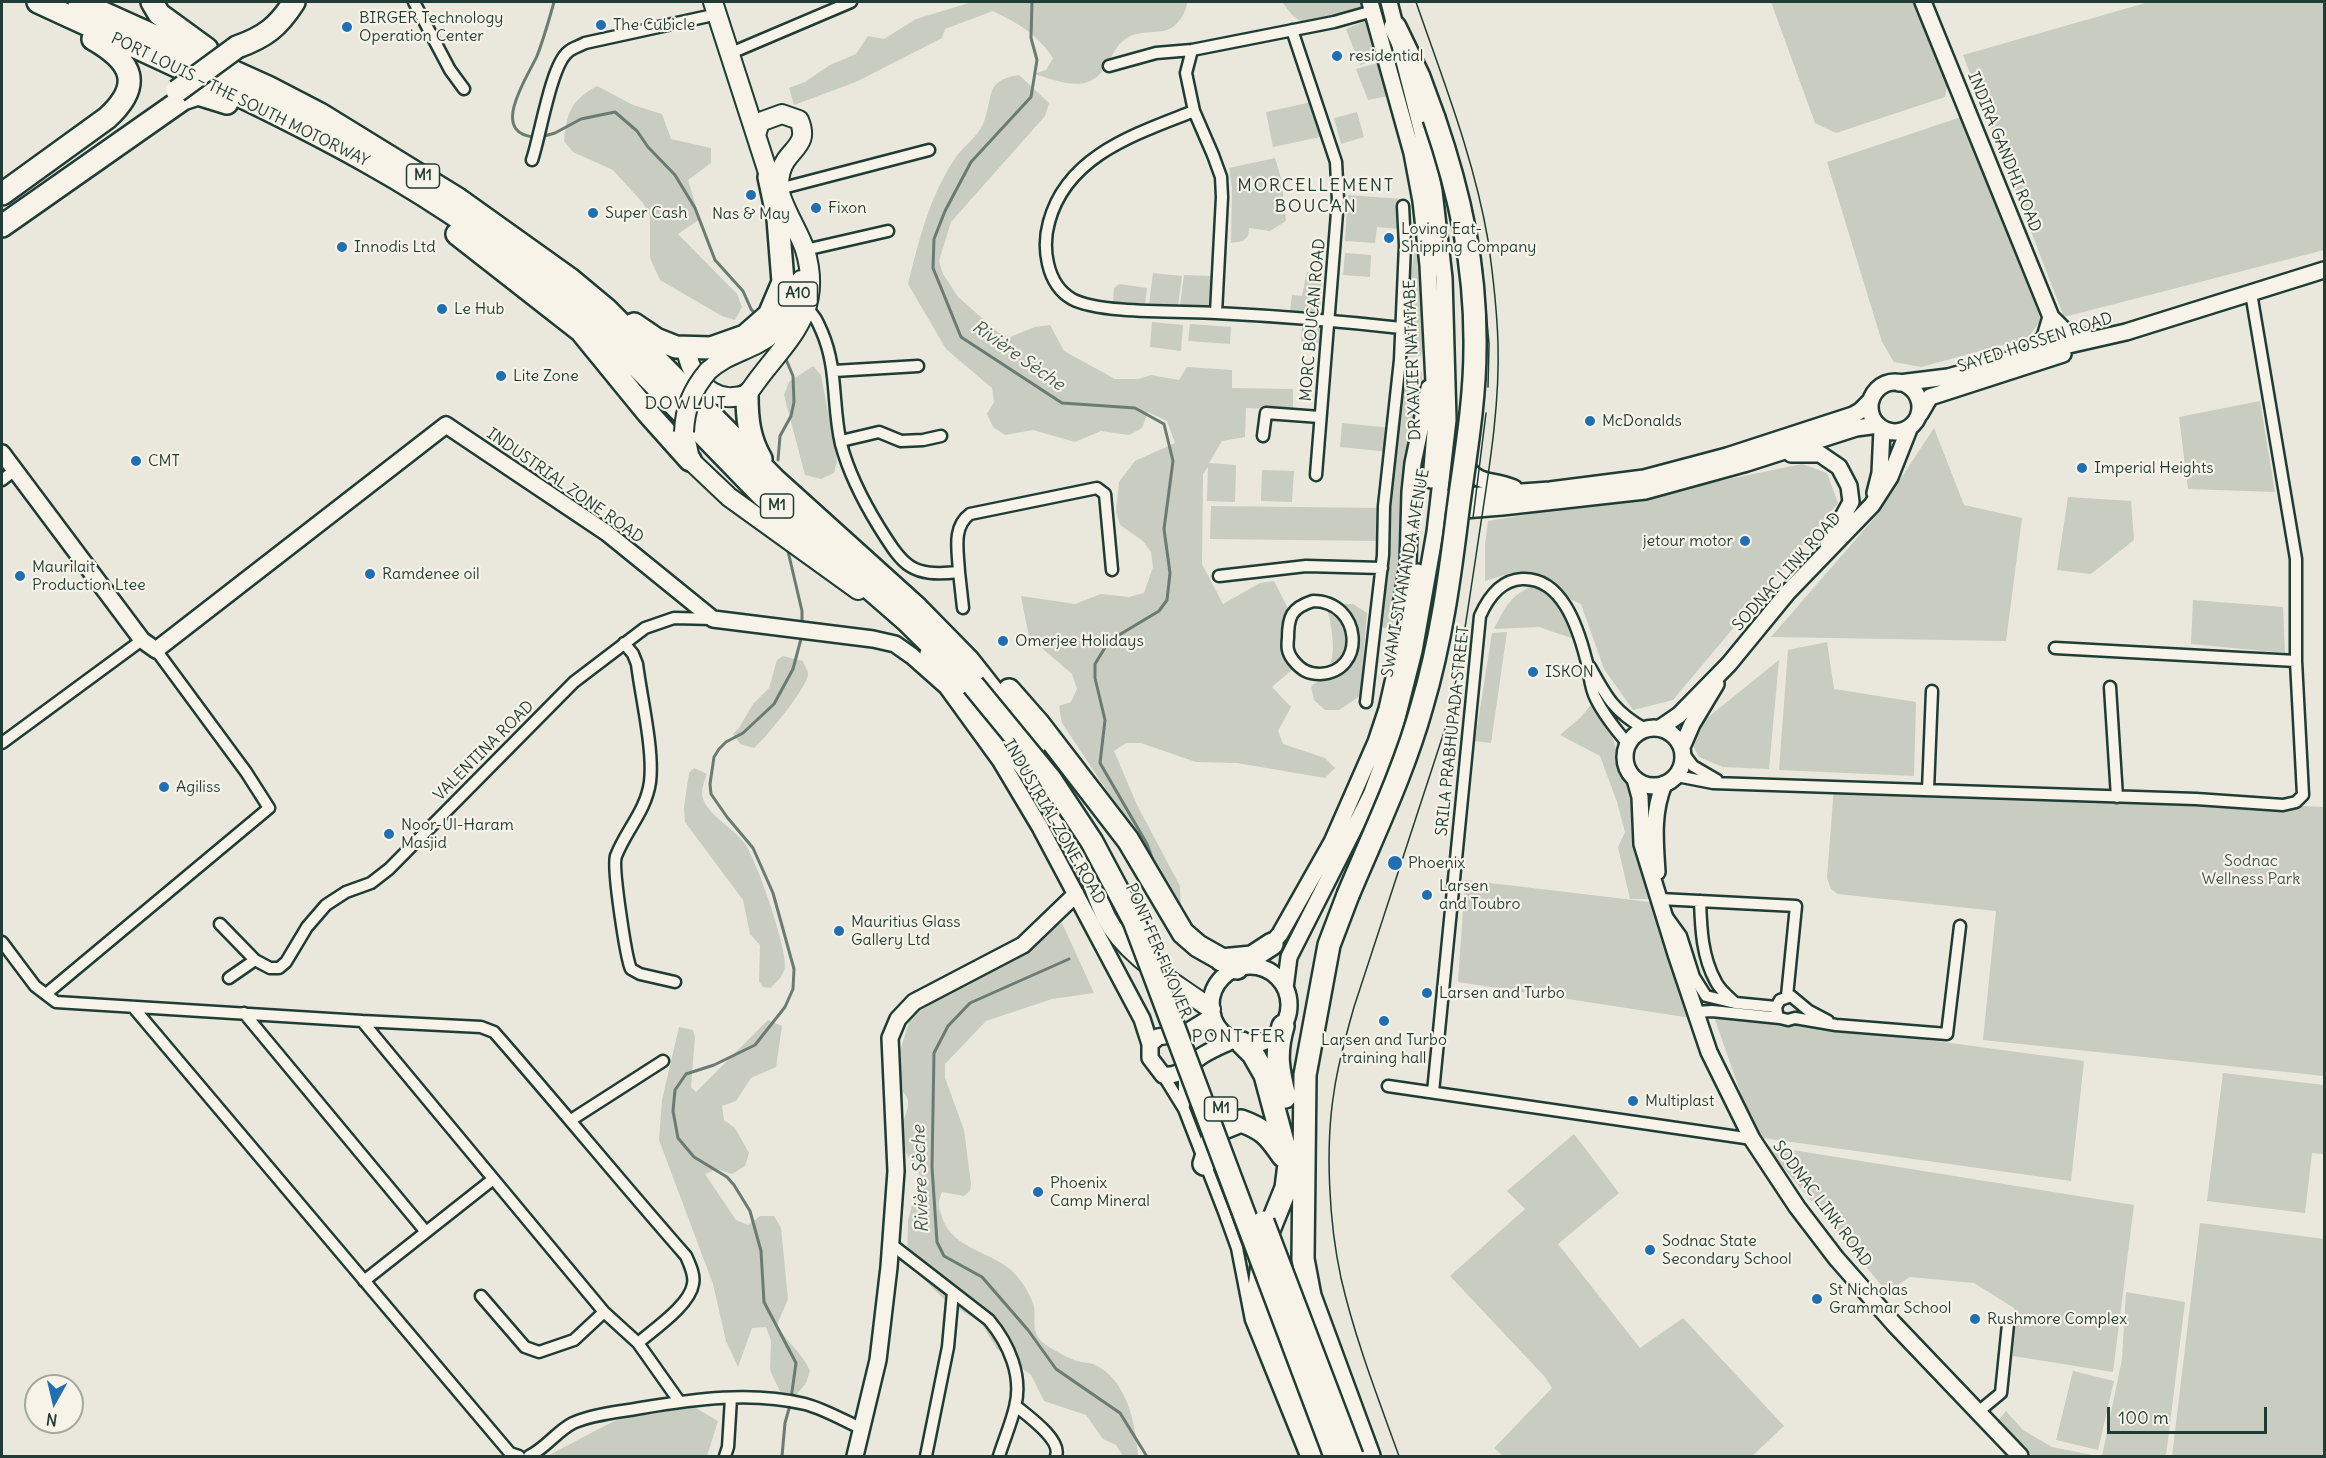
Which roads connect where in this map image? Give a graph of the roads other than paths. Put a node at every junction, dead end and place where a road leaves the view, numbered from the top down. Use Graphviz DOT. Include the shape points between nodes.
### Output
graph roads {
  1 [pos="38,2"];
  2 [pos="152,2"];
  3 [pos="284,2"];
  4 [pos="294,2"];
  5 [pos="414,2"];
  6 [pos="851,2"];
  7 [pos="1389,2"];
  8 [pos="1923,2"];
  9 [pos="1372,6"];
  10 [pos="716,8"];
  11 [pos="77,10"];
  12 [pos="1395,27"];
  13 [pos="1292,30"];
  14 [pos="237,47"];
  15 [pos="1192,50"];
  16 [pos="731,53"];
  17 [pos="1109,66"];
  18 [pos="268,87"];
  19 [pos="464,89"];
  20 [pos="745,100"];
  21 [pos="1194,111"];
  22 [pos="254,112"];
  23 [pos="769,117"];
  24 [pos="296,124"];
  25 [pos="756,135"];
  26 [pos="929,150"];
  27 [pos="532,160"];
  28 [pos="774,183"];
  29 [pos="408,187"];
  30 [pos="3,205"];
  31 [pos="1403,206"];
  32 [pos="434,216"];
  33 [pos="2,226"];
  34 [pos="888,231"];
  35 [pos="805,250"];
  36 [pos="2325,270"];
  37 [pos="570,279"];
  38 [pos="2251,293"];
  39 [pos="807,309"];
  40 [pos="1216,313"];
  41 [pos="2051,317"];
  42 [pos="1329,319"];
  43 [pos="1401,328"];
  44 [pos="2133,330"];
  45 [pos="2101,337"];
  46 [pos="686,348"];
  47 [pos="2029,354"];
  48 [pos="918,366"];
  49 [pos="1433,369"];
  50 [pos="834,371"];
  51 [pos="1899,383"];
  52 [pos="747,395"];
  53 [pos="1871,400"];
  54 [pos="1920,414"];
  55 [pos="1320,417"];
  56 [pos="1448,420"];
  57 [pos="1880,427"];
  58 [pos="1909,429"];
  59 [pos="941,436"];
  60 [pos="1263,436"];
  61 [pos="841,441"];
  62 [pos="2,453"];
  63 [pos="690,460"];
  64 [pos="1747,463"];
  65 [pos="15,470"];
  66 [pos="1316,475"];
  67 [pos="774,479"];
  68 [pos="2,480"];
  69 [pos="1431,482"];
  70 [pos="1520,491"];
  71 [pos="1438,501"];
  72 [pos="1872,505"];
  73 [pos="1502,507"];
  74 [pos="1427,516"];
  75 [pos="1430,561"];
  76 [pos="1816,566"];
  77 [pos="1382,568"];
  78 [pos="1112,570"];
  79 [pos="959,572"];
  80 [pos="1220,576"];
  81 [pos="884,577"];
  82 [pos="864,594"];
  83 [pos="963,608"];
  84 [pos="713,619"];
  85 [pos="906,620"];
  86 [pos="1373,637"];
  87 [pos="1353,639"];
  88 [pos="142,640"];
  89 [pos="624,643"];
  90 [pos="2055,648"];
  91 [pos="156,650"];
  92 [pos="1587,661"];
  93 [pos="2296,661"];
  94 [pos="1729,664"];
  95 [pos="978,682"];
  96 [pos="2110,687"];
  97 [pos="1932,691"];
  98 [pos="1366,702"];
  99 [pos="1387,709"];
  100 [pos="1652,728"];
  101 [pos="2,742"];
  102 [pos="1628,744"];
  103 [pos="1683,751"];
  104 [pos="1635,779"];
  105 [pos="1670,780"];
  106 [pos="1725,784"];
  107 [pos="1928,790"];
  108 [pos="2117,797"];
  109 [pos="1076,894"];
  110 [pos="1700,901"];
  111 [pos="1661,902"];
  112 [pos="220,924"];
  113 [pos="1960,926"];
  114 [pos="2,942"];
  115 [pos="1272,944"];
  116 [pos="255,960"];
  117 [pos="1236,964"];
  118 [pos="230,978"];
  119 [pos="675,982"];
  120 [pos="1285,988"];
  121 [pos="46,994"];
  122 [pos="1787,996"];
  123 [pos="1714,998"];
  124 [pos="1735,1003"];
  125 [pos="1800,1004"];
  126 [pos="134,1007"];
  127 [pos="1212,1012"];
  128 [pos="1696,1012"];
  129 [pos="1778,1012"];
  130 [pos="244,1013"];
  131 [pos="1796,1018"];
  132 [pos="362,1021"];
  133 [pos="1836,1025"];
  134 [pos="1282,1026"];
  135 [pos="1157,1040"];
  136 [pos="1238,1041"];
  137 [pos="663,1060"];
  138 [pos="1184,1072"];
  139 [pos="1163,1075"];
  140 [pos="1388,1086"];
  141 [pos="1432,1092"];
  142 [pos="1184,1109"];
  143 [pos="571,1120"];
  144 [pos="1752,1139"];
  145 [pos="1204,1164"];
  146 [pos="1288,1164"];
  147 [pos="492,1180"];
  148 [pos="1304,1213"];
  149 [pos="426,1232"];
  150 [pos="891,1244"];
  151 [pos="364,1281"];
  152 [pos="953,1292"];
  153 [pos="481,1296"];
  154 [pos="604,1312"];
  155 [pos="2008,1324"];
  156 [pos="638,1343"];
  157 [pos="731,1398"];
  158 [pos="679,1401"];
  159 [pos="1016,1406"];
  160 [pos="1978,1412"];
  161 [pos="860,1428"];
  162 [pos="519,1456"];
  163 [pos="530,1456"];
  164 [pos="725,1456"];
  165 [pos="855,1456"];
  166 [pos="926,1456"];
  167 [pos="999,1456"];
  168 [pos="1056,1456"];
  169 [pos="1306,1456"];
  170 [pos="1321,1456"];
  171 [pos="1335,1456"];
  172 [pos="1352,1456"];
  173 [pos="1369,1456"];
  174 [pos="2020,1456"];
  1 -- 11 [label="highway, PORT LOUIS – THE SOUTH MOTORWAY / M1"];
  2 -- 18 [label="highway" via="159,14 180,30"];
  3 -- 14 [label="highway" via="269,21"];
  4 -- 14 [label="highway" via="268,33"];
  5 -- 19 [label="street"];
  6 -- 16 [label="street"];
  7 -- 12 [label="main road, SWAMI SIVANANDA AVENUE"];
  8 -- 41 [label="main road, INDIRA GANDHI ROAD"];
  9 -- 13 [label="street"];
  9 -- 49 [label="main road, DR XAVIER NATATABE" via="1421,201"];
  10 -- 16 [label="main road, A10"];
  10 -- 27 [label="street" via="568,52 559,62"];
  11 -- 18 [label="highway, PORT LOUIS – THE SOUTH MOTORWAY / M1"];
  11 -- 24 [label="highway, PORT LOUIS – THE SOUTH MOTORWAY / M1"];
  11 -- 30 [label="highway" via="87,35 119,57 127,71 128,94 107,118"];
  12 -- 56 [label="main road, SWAMI SIVANANDA AVENUE" via="1434,191 1444,278"];
  12 -- 148 [label="highway, bridge" via="1419,77 1457,191 1472,271 1472,396 1446,604 1422,705 1410,746 1329,945 1305,1075"];
  13 -- 15 [label="street"];
  13 -- 42 [label="street, MORC BOUCAN ROAD" via="1336,162 1338,200"];
  14 -- 30 [label="highway, bridge"];
  15 -- 17 [label="street" via="1156,53"];
  15 -- 21 [label="street" via="1186,73"];
  16 -- 20 [label="main road, A10"];
  18 -- 37 [label="highway, PORT LOUIS – THE SOUTH MOTORWAY / M1" via="404,164"];
  20 -- 23 [label="main road"];
  20 -- 25 [label="main road, A10"];
  21 -- 40 [label="street" via="1221,177"];
  21 -- 40 [label="street" via="1125,139 1098,154 1072,177 1053,209 1046,256 1059,287 1072,299 1114,308"];
  22 -- 24 [label="highway"];
  22 -- 32 [label="highway"];
  22 -- 33 [label="highway" via="198,94 183,99"];
  23 -- 25 [label="main road" via="758,124"];
  23 -- 28 [label="main road" via="791,116 802,126 800,145 784,161"];
  24 -- 29 [label="highway, PORT LOUIS – THE SOUTH MOTORWAY / M1"];
  25 -- 28 [label="main road, A10"];
  26 -- 28 [label="street"];
  28 -- 35 [label="main road"];
  28 -- 46 [label="highway" via="783,282 769,315 745,336 711,348"];
  28 -- 63 [label="main road, A10, bridge" via="799,256 796,301 777,330 759,343 730,354 698,383 684,419"];
  29 -- 32 [label="highway"];
  29 -- 85 [label="highway, PORT LOUIS – THE SOUTH MOTORWAY / M1" via="493,243 590,318 761,494"];
  31 -- 43 [label="street"];
  32 -- 63 [label="highway" via="581,331"];
  34 -- 35 [label="street"];
  35 -- 39 [label="main road" via="809,273"];
  36 -- 38 [label="main road, SAYED HOSSEN ROAD"];
  37 -- 46 [label="highway" via="656,339"];
  37 -- 67 [label="highway, PORT LOUIS – THE SOUTH MOTORWAY / M1" via="606,309"];
  38 -- 44 [label="main road, SAYED HOSSEN ROAD"];
  38 -- 93 [label="street" via="2296,559"];
  39 -- 50 [label="street" via="813,313 830,350"];
  39 -- 52 [label="main road"];
  40 -- 42 [label="street"];
  41 -- 45 [label="main road, INDIRA GANDHI ROAD" via="2069,335"];
  41 -- 47 [label="main road" via="2045,337"];
  42 -- 43 [label="street"];
  42 -- 55 [label="street, MORC BOUCAN ROAD"];
  43 -- 77 [label="street" via="1383,506"];
  44 -- 45 [label="main road, SAYED HOSSEN ROAD"];
  44 -- 54 [label="main road, SAYED HOSSEN ROAD" via="1935,394"];
  45 -- 47 [label="main road, SAYED HOSSEN ROAD"];
  46 -- 52 [label="main road" via="691,370 705,388 726,397"];
  47 -- 51 [label="main road, SAYED HOSSEN ROAD" via="1948,377"];
  48 -- 50 [label="street"];
  49 -- 69 [label="main road, DR XAVIER NATATABE" via="1436,421"];
  49 -- 99 [label="main road" via="1413,463 1408,565"];
  50 -- 61 [label="street"];
  51 -- 53 [label="main road" via="1880,387"];
  51 -- 54 [label="main road" via="1914,390"];
  52 -- 67 [label="highway" via="751,441"];
  53 -- 57 [label="main road" via="1871,414"];
  53 -- 70 [label="main road" via="1852,415 1727,456 1644,478"];
  54 -- 58 [label="main road"];
  55 -- 60 [label="street" via="1266,413"];
  55 -- 66 [label="street, MORC BOUCAN ROAD"];
  56 -- 70 [label="main road" via="1458,455 1472,475"];
  56 -- 71 [label="main road, SWAMI SIVANANDA AVENUE"];
  57 -- 58 [label="main road" via="1900,432"];
  57 -- 64 [label="main road" via="1856,428"];
  57 -- 72 [label="main road, SODNAC LINK ROAD" via="1880,473"];
  58 -- 72 [label="main road, SODNAC LINK ROAD" via="1890,477"];
  59 -- 61 [label="street" via="901,441 879,432"];
  61 -- 79 [label="street" via="856,486 895,553 915,571"];
  62 -- 65 [label="main road"];
  63 -- 82 [label="main road" via="729,497"];
  64 -- 73 [label="main road" via="1645,491"];
  64 -- 76 [label="main road" via="1797,453 1820,454 1839,467 1849,486 1851,502"];
  65 -- 68 [label="street"];
  65 -- 88 [label="main road"];
  67 -- 81 [label="highway, PORT LOUIS – THE SOUTH MOTORWAY / M1"];
  69 -- 71 [label="main road"];
  69 -- 74 [label="main road, DR XAVIER NATATABE"];
  70 -- 71 [label="main road"];
  71 -- 73 [label="main road" via="1464,510"];
  71 -- 74 [label="main road"];
  71 -- 75 [label="main road, SWAMI SIVANANDA AVENUE"];
  72 -- 76 [label="main road, SODNAC LINK ROAD"];
  73 -- 75 [label="main road" via="1450,527"];
  74 -- 99 [label="main road, DR XAVIER NATATABE" via="1420,566"];
  75 -- 120 [label="main road, SWAMI SIVANANDA AVENUE" via="1412,660 1392,738 1371,795 1289,957"];
  76 -- 94 [label="main road, SODNAC LINK ROAD" via="1788,592"];
  77 -- 80 [label="street" via="1306,566"];
  77 -- 86 [label="street"];
  78 -- 79 [label="street" via="1105,494 1097,488 970,514 958,528"];
  79 -- 83 [label="street"];
  81 -- 95 [label="highway, PORT LOUIS – THE SOUTH MOTORWAY / M1" via="917,608"];
  81 -- 117 [label="highway" via="985,661 1038,723 1128,840 1182,933 1198,946"];
  82 -- 85 [label="highway"];
  82 -- 127 [label="main road" via="909,632 1034,779 1067,827 1107,918 1131,951"];
  84 -- 89 [label="street, VALENTINA ROAD" via="674,618 645,628"];
  84 -- 91 [label="main road, INDUSTRIAL ZONE ROAD" via="607,533 446,425"];
  84 -- 109 [label="main road, INDUSTRIAL ZONE ROAD" via="873,639 895,645 912,656 947,687 999,760"];
  85 -- 95 [label="highway, PORT LOUIS – THE SOUTH MOTORWAY / M1"];
  86 -- 87 [label="street"];
  86 -- 98 [label="street"];
  87 -- 87 [label="street" via="1347,617 1326,601 1313,601 1298,608 1287,626 1287,650 1310,674 1338,670"];
  88 -- 91 [label="main road"];
  88 -- 101 [label="street"];
  89 -- 116 [label="street, VALENTINA ROAD" via="574,682 389,869 371,883 326,905 286,962 279,968 270,968"];
  89 -- 119 [label="street" via="637,664 650,779 647,797 615,859 615,880 631,969"];
  90 -- 93 [label="street"];
  91 -- 121 [label="street" via="269,808"];
  92 -- 100 [label="street" via="1608,699 1625,718"];
  92 -- 102 [label="street" via="1595,698"];
  92 -- 141 [label="street, SRILA PRABHUPADA STREET" via="1564,605 1546,584 1518,579 1495,591 1486,602 1480,616"];
  93 -- 108 [label="street" via="2303,795 2296,802 2283,805"];
  94 -- 100 [label="main road, SODNAC LINK ROAD" via="1679,715"];
  94 -- 103 [label="main road, SODNAC LINK ROAD" via="1692,724"];
  95 -- 171 [label="highway, PONT FER FLYOVER / M1, bridge" via="1092,842 1134,921"];
  95 -- 172 [label="highway, PONT FER FLYOVER / M1, bridge" via="1104,835 1147,918"];
  96 -- 108 [label="street"];
  97 -- 107 [label="street"];
  99 -- 115 [label="main road, DR XAVIER NATATABE" via="1377,742 1332,842"];
  100 -- 102 [label="main road" via="1638,732"];
  100 -- 103 [label="main road" via="1674,734"];
  102 -- 104 [label="main road" via="1626,766"];
  103 -- 105 [label="main road" via="1683,762"];
  103 -- 106 [label="street" via="1693,766"];
  104 -- 105 [label="main road" via="1649,785"];
  104 -- 111 [label="main road, SODNAC LINK ROAD" via="1640,797 1642,844"];
  105 -- 106 [label="street"];
  105 -- 111 [label="main road, SODNAC LINK ROAD" via="1657,801 1654,828"];
  106 -- 107 [label="street"];
  107 -- 108 [label="street"];
  109 -- 135 [label="main road, INDUSTRIAL ZONE ROAD"];
  109 -- 150 [label="main road" via="1023,945 914,1002 898,1019 890,1038 896,1171"];
  110 -- 111 [label="street"];
  110 -- 122 [label="street" via="1796,906"];
  110 -- 124 [label="street" via="1707,957 1716,983"];
  111 -- 123 [label="street" via="1681,936 1694,977 1706,996"];
  111 -- 128 [label="main road, SODNAC LINK ROAD"];
  112 -- 116 [label="street"];
  113 -- 133 [label="street" via="1947,1034"];
  114 -- 121 [label="street" via="35,986"];
  115 -- 117 [label="main road, DR XAVIER NATATABE"];
  115 -- 117 [label="highway"];
  116 -- 118 [label="street"];
  117 -- 120 [label="main road" via="1263,968"];
  117 -- 127 [label="main road" via="1217,984"];
  120 -- 134 [label="main road" via="1289,1008"];
  121 -- 126 [label="street" via="57,1002"];
  122 -- 125 [label="street"];
  122 -- 129 [label="street" via="1780,1000"];
  123 -- 124 [label="street"];
  123 -- 128 [label="street"];
  124 -- 129 [label="street"];
  125 -- 131 [label="street"];
  125 -- 133 [label="street"];
  126 -- 130 [label="street"];
  126 -- 151 [label="street"];
  127 -- 135 [label="main road" via="1187,1032"];
  127 -- 136 [label="main road" via="1222,1032"];
  128 -- 129 [label="street"];
  128 -- 144 [label="main road, SODNAC LINK ROAD" via="1709,1052"];
  129 -- 131 [label="street" via="1788,1020"];
  130 -- 132 [label="street"];
  130 -- 149 [label="street"];
  131 -- 133 [label="street"];
  132 -- 143 [label="street" via="489,1029"];
  132 -- 147 [label="street"];
  134 -- 136 [label="main road" via="1270,1039 1258,1043"];
  134 -- 148 [label="highway" via="1277,1062 1294,1135"];
  135 -- 139 [label="main road" via="1150,1058"];
  136 -- 138 [label="main road" via="1204,1055"];
  136 -- 146 [label="highway" via="1253,1054 1265,1075"];
  137 -- 143 [label="street"];
  138 -- 139 [label="main road"];
  138 -- 142 [label="street"];
  139 -- 142 [label="street"];
  140 -- 141 [label="street"];
  141 -- 144 [label="street"];
  142 -- 145 [label="street"];
  143 -- 156 [label="street" via="686,1256 692,1269 694,1282 685,1301"];
  144 -- 160 [label="main road, SODNAC LINK ROAD" via="1836,1258"];
  145 -- 146 [label="highway" via="1214,1132 1240,1121 1268,1134"];
  145 -- 169 [label="street" via="1237,1248 1251,1320"];
  146 -- 170 [label="highway" via="1286,1188 1265,1240 1259,1288 1294,1394"];
  147 -- 149 [label="street"];
  147 -- 154 [label="street"];
  148 -- 173 [label="highway" via="1303,1258 1310,1296"];
  149 -- 151 [label="street"];
  150 -- 152 [label="street"];
  150 -- 161 [label="main road" via="878,1360"];
  151 -- 162 [label="street" via="510,1454"];
  152 -- 159 [label="street" via="1001,1334 1017,1378"];
  152 -- 166 [label="street" via="948,1347"];
  153 -- 154 [label="street" via="525,1347 538,1352 574,1340"];
  154 -- 156 [label="street"];
  155 -- 160 [label="street" via="2001,1393"];
  156 -- 158 [label="street"];
  157 -- 158 [label="street"];
  157 -- 161 [label="street" via="764,1397 807,1405"];
  157 -- 164 [label="street"];
  158 -- 163 [label="street" via="572,1423"];
  159 -- 167 [label="street"];
  159 -- 168 [label="street" via="1054,1441"];
  160 -- 174 [label="main road, SODNAC LINK ROAD"];
  161 -- 165 [label="main road"];
}
